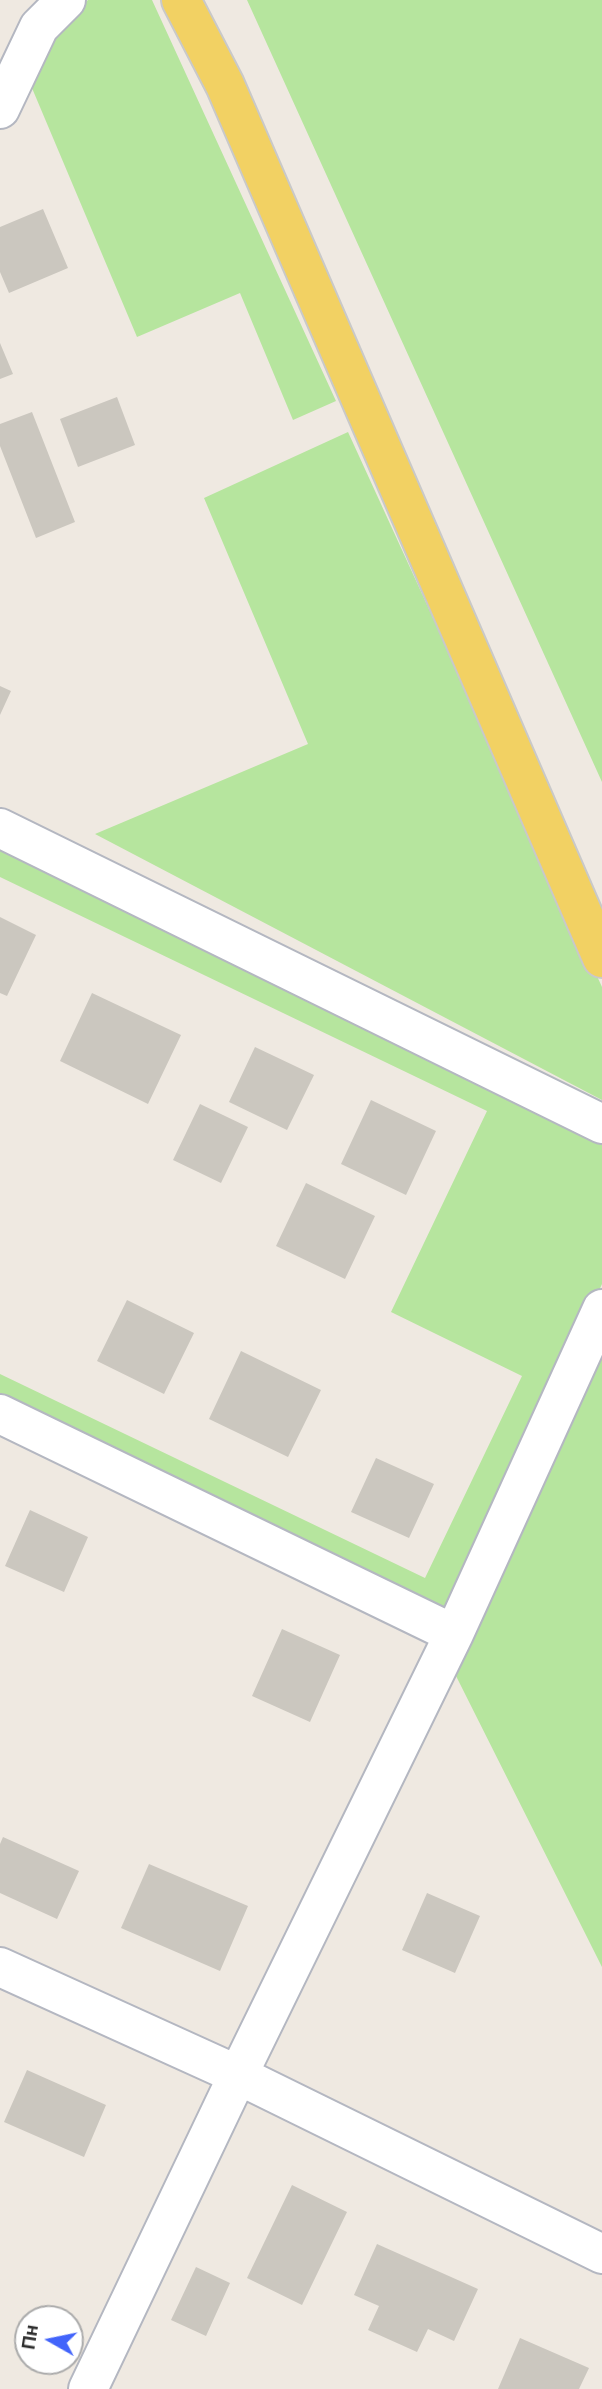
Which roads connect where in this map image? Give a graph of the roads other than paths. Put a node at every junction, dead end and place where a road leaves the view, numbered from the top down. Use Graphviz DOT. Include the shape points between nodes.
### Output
graph roads {
  1 [pos="66,0"];
  2 [pos="181,0"];
  3 [pos="0,110"];
  4 [pos="0,828"];
  5 [pos="602,958"];
  6 [pos="602,1124"];
  7 [pos="602,1309"];
  8 [pos="0,1414"];
  9 [pos="454,1634"];
  10 [pos="0,1968"];
  11 [pos="238,2076"];
  12 [pos="602,2254"];
  13 [pos="88,2389"];
  1 -- 3 [label="street" via="39,27"];
  2 -- 5 [label="main road" via="225,85"];
  4 -- 6 [label="street"];
  7 -- 9 [label="street"];
  8 -- 9 [label="street"];
  9 -- 11 [label="street"];
  10 -- 11 [label="street"];
  11 -- 12 [label="street"];
  11 -- 13 [label="street"];
}
